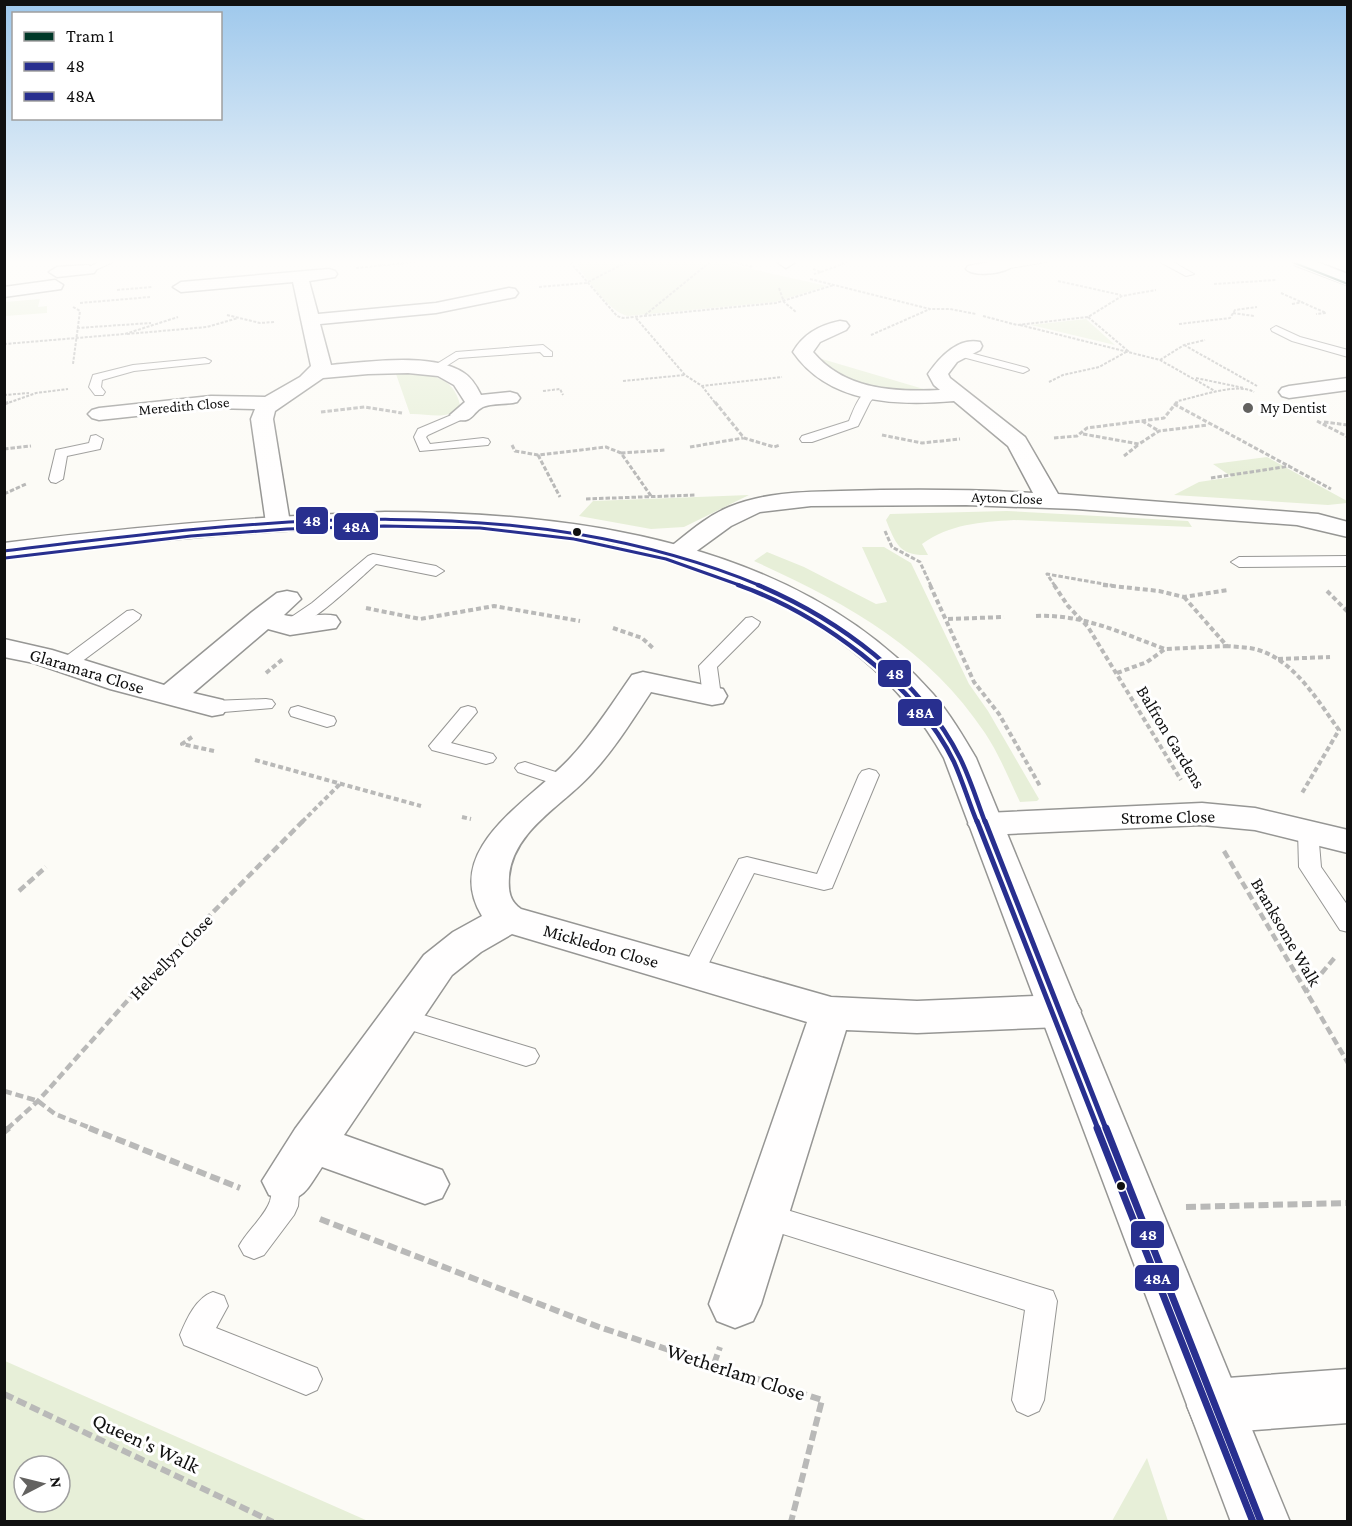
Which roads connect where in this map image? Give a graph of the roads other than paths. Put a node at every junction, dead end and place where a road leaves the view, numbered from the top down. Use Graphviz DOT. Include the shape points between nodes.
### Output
graph roads {
  1 [pos="312,333"];
  2 [pos="846,333"];
  3 [pos="1286,333"];
  4 [pos="966,349"];
  5 [pos="548,354"];
  6 [pos="1347,354"];
  7 [pos="205,361"];
  8 [pos="1003,364"];
  9 [pos="433,370"];
  10 [pos="1023,370"];
  11 [pos="318,372"];
  12 [pos="985,375"];
  13 [pos="1347,384"];
  14 [pos="90,390"];
  15 [pos="872,392"];
  16 [pos="1289,392"];
  17 [pos="958,395"];
  18 [pos="510,398"];
  19 [pos="468,408"];
  20 [pos="266,411"];
  21 [pos="99,414"];
  22 [pos="96,439"];
  23 [pos="807,439"];
  24 [pos="483,442"];
  25 [pos="56,479"];
  26 [pos="1048,500"];
  27 [pos="278,523"];
  28 [pos="1347,530"];
  29 [pos="4,551"];
  30 [pos="678,553"];
  31 [pos="1347,561"];
  32 [pos="1239,562"];
  33 [pos="436,571"];
  34 [pos="289,613"];
  35 [pos="133,615"];
  36 [pos="326,622"];
  37 [pos="752,622"];
  38 [pos="4,648"];
  39 [pos="67,664"];
  40 [pos="170,696"];
  41 [pos="712,696"];
  42 [pos="266,704"];
  43 [pos="212,707"];
  44 [pos="298,712"];
  45 [pos="468,712"];
  46 [pos="327,721"];
  47 [pos="486,758"];
  48 [pos="525,768"];
  49 [pos="869,775"];
  50 [pos="564,781"];
  51 [pos="986,824"];
  52 [pos="1296,828"];
  53 [pos="1347,842"];
  54 [pos="508,919"];
  55 [pos="1347,924"];
  56 [pos="693,973"];
  57 [pos="1060,1011"];
  58 [pos="831,1013"];
  59 [pos="400,1017"];
  60 [pos="526,1056"];
  61 [pos="310,1143"];
  62 [pos="425,1184"];
  63 [pos="285,1193"];
  64 [pos="764,1216"];
  65 [pos="254,1246"];
  66 [pos="735,1304"];
  67 [pos="213,1306"];
  68 [pos="306,1379"];
  69 [pos="1347,1396"];
  70 [pos="1028,1400"];
  71 [pos="1214,1406"];
  72 [pos="1261,1521"];
  1 -- 11 [label="street" via="321,366"];
  2 -- 15 [label="street" via="813,339 803,352 822,372 844,385"];
  3 -- 6 [label="lane"];
  4 -- 8 [label="lane"];
  4 -- 17 [label="street" via="944,363 938,374"];
  5 -- 9 [label="lane" via="543,348 456,355"];
  7 -- 14 [label="lane" via="134,368 96,378 95,387"];
  8 -- 10 [label="lane"];
  8 -- 12 [label="lane"];
  9 -- 11 [label="street"];
  9 -- 19 [label="street" via="456,376"];
  11 -- 20 [label="street"];
  13 -- 16 [label="street"];
  14 -- 21 [label="street"];
  15 -- 17 [label="street" via="912,397"];
  15 -- 23 [label="lane" via="849,427"];
  17 -- 26 [label="street" via="1012,437"];
  18 -- 19 [label="street"];
  19 -- 24 [label="lane" via="420,437 425,448"];
  20 -- 21 [label="street, Meredith Close" via="211,402"];
  20 -- 27 [label="street"];
  21 -- 22 [label="street"];
  22 -- 25 [label="lane" via="95,446 61,453"];
  26 -- 28 [label="street, Ayton Close" via="1297,518"];
  26 -- 30 [label="street, Ayton Close" via="975,497 791,501 739,512"];
  27 -- 29 [label="street" via="108,537"];
  27 -- 30 [label="street" via="484,519 584,531"];
  30 -- 51 [label="street" via="748,578 810,609 901,677 941,724 960,758"];
  31 -- 32 [label="lane"];
  33 -- 34 [label="lane" via="373,559 318,606"];
  34 -- 36 [label="street"];
  34 -- 40 [label="street, Glaramara Close" via="262,618"];
  35 -- 39 [label="lane"];
  37 -- 41 [label="lane" via="708,666"];
  38 -- 39 [label="street, Glaramara Close"];
  39 -- 40 [label="street, Glaramara Close"];
  40 -- 43 [label="street, Glaramara Close"];
  41 -- 50 [label="street" via="643,681 582,765"];
  42 -- 43 [label="lane"];
  44 -- 46 [label="lane"];
  45 -- 47 [label="lane" via="439,746"];
  48 -- 50 [label="lane"];
  49 -- 56 [label="lane" via="824,883 747,864"];
  50 -- 54 [label="street" via="512,830 492,864 491,900"];
  51 -- 52 [label="street, Strome Close" via="1202,814"];
  51 -- 57 [label="street"];
  52 -- 53 [label="street, Strome Close"];
  52 -- 55 [label="lane" via="1310,867"];
  54 -- 56 [label="street, Mickledon Close"];
  54 -- 59 [label="street" via="467,942 438,966"];
  56 -- 58 [label="street, Mickledon Close"];
  57 -- 58 [label="street, Mickledon Close" via="924,1018"];
  57 -- 71 [label="street"];
  58 -- 64 [label="street"];
  59 -- 60 [label="lane"];
  59 -- 61 [label="street"];
  61 -- 62 [label="street"];
  61 -- 63 [label="street"];
  63 -- 65 [label="lane"];
  64 -- 66 [label="street"];
  64 -- 70 [label="lane" via="1042,1301"];
  67 -- 68 [label="lane" via="195,1335"];
  69 -- 71 [label="street"];
  71 -- 72 [label="street"];
}
